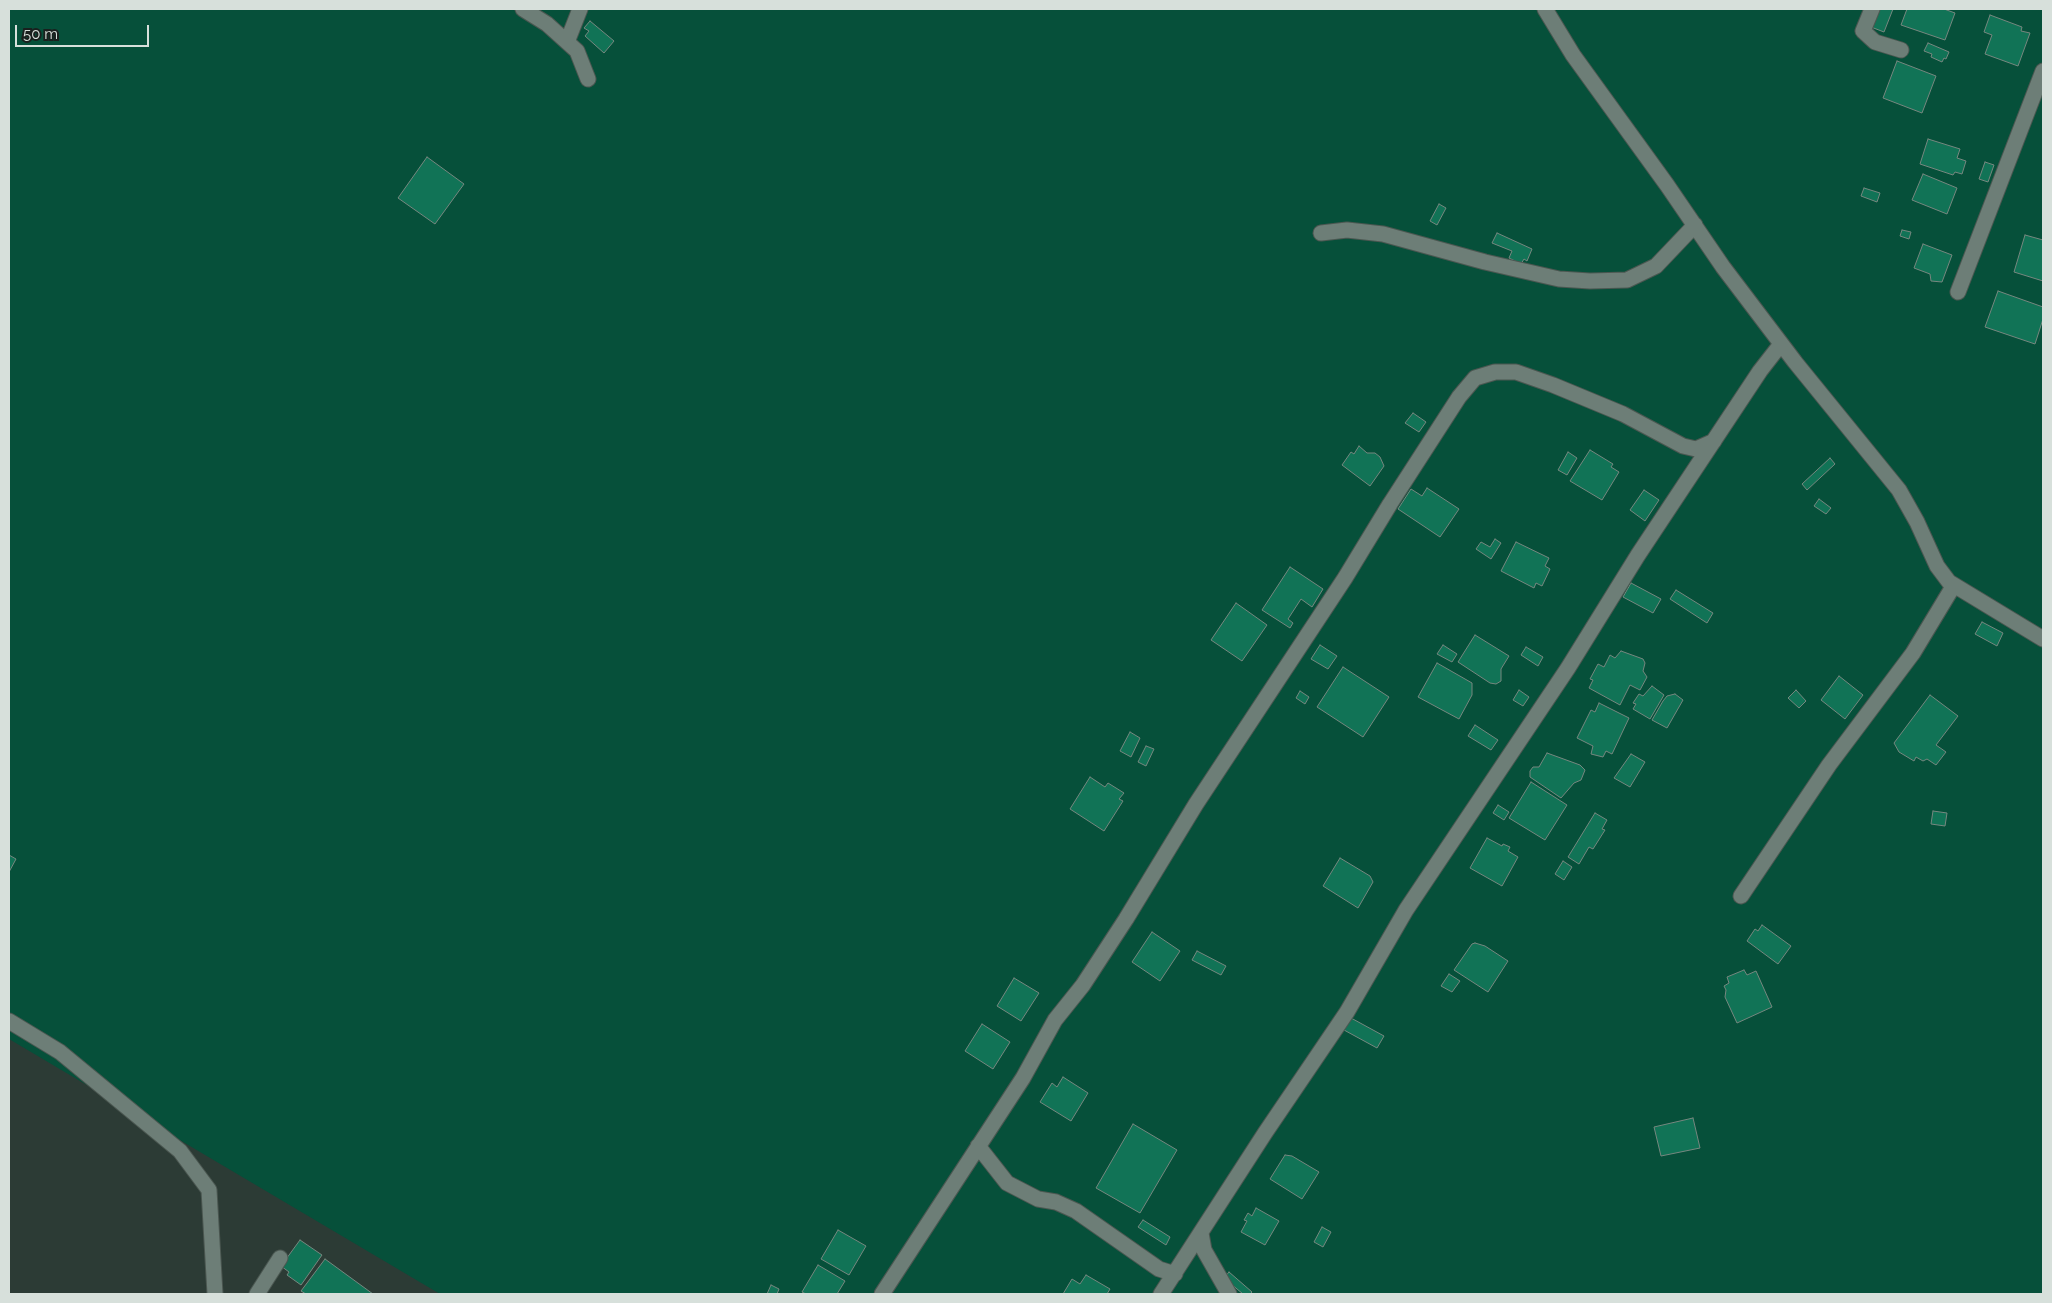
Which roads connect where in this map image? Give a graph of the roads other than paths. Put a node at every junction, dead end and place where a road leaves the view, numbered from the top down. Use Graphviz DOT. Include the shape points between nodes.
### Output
graph roads {
  1 [pos="523,9"];
  2 [pos="580,9"];
  3 [pos="1545,9"];
  4 [pos="1872,9"];
  5 [pos="567,42"];
  6 [pos="1901,50"];
  7 [pos="2043,71"];
  8 [pos="588,79"];
  9 [pos="1695,225"];
  10 [pos="1321,233"];
  11 [pos="1958,292"];
  12 [pos="1781,344"];
  13 [pos="1714,441"];
  14 [pos="1954,586"];
  15 [pos="2043,639"];
  16 [pos="1741,896"];
  17 [pos="9,1021"];
  18 [pos="978,1146"];
  19 [pos="1201,1233"];
  20 [pos="280,1258"];
  21 [pos="1175,1274"];
  22 [pos="215,1294"];
  23 [pos="257,1294"];
  24 [pos="882,1294"];
  25 [pos="1161,1294"];
  26 [pos="1229,1294"];
  1 -- 5 [label="street"];
  2 -- 5 [label="street"];
  3 -- 9 [label="street" via="1573,55"];
  4 -- 6 [label="street" via="1863,32 1875,42"];
  5 -- 8 [label="street" via="577,51"];
  7 -- 11 [label="street"];
  9 -- 10 [label="street" via="1656,266 1627,280 1590,281 1559,279 1383,234 1347,230"];
  9 -- 12 [label="street"];
  12 -- 13 [label="street"];
  12 -- 14 [label="street" via="1899,490 1938,566"];
  13 -- 18 [label="street" via="1696,449 1682,446 1623,414 1516,372 1495,372 1475,378 1459,396 1083,985 1055,1020 1023,1078"];
  13 -- 19 [label="street" via="1568,668 1406,910 1347,1012"];
  14 -- 15 [label="street"];
  14 -- 16 [label="street" via="1913,653 1829,765"];
  17 -- 22 [label="street" via="60,1052 180,1151 210,1190"];
  18 -- 21 [label="street" via="1008,1183 1038,1199 1076,1210 1159,1269"];
  18 -- 24 [label="street"];
  19 -- 21 [label="street"];
  19 -- 26 [label="street" via="1204,1250"];
  20 -- 23 [label="street"];
  21 -- 25 [label="street"];
}
